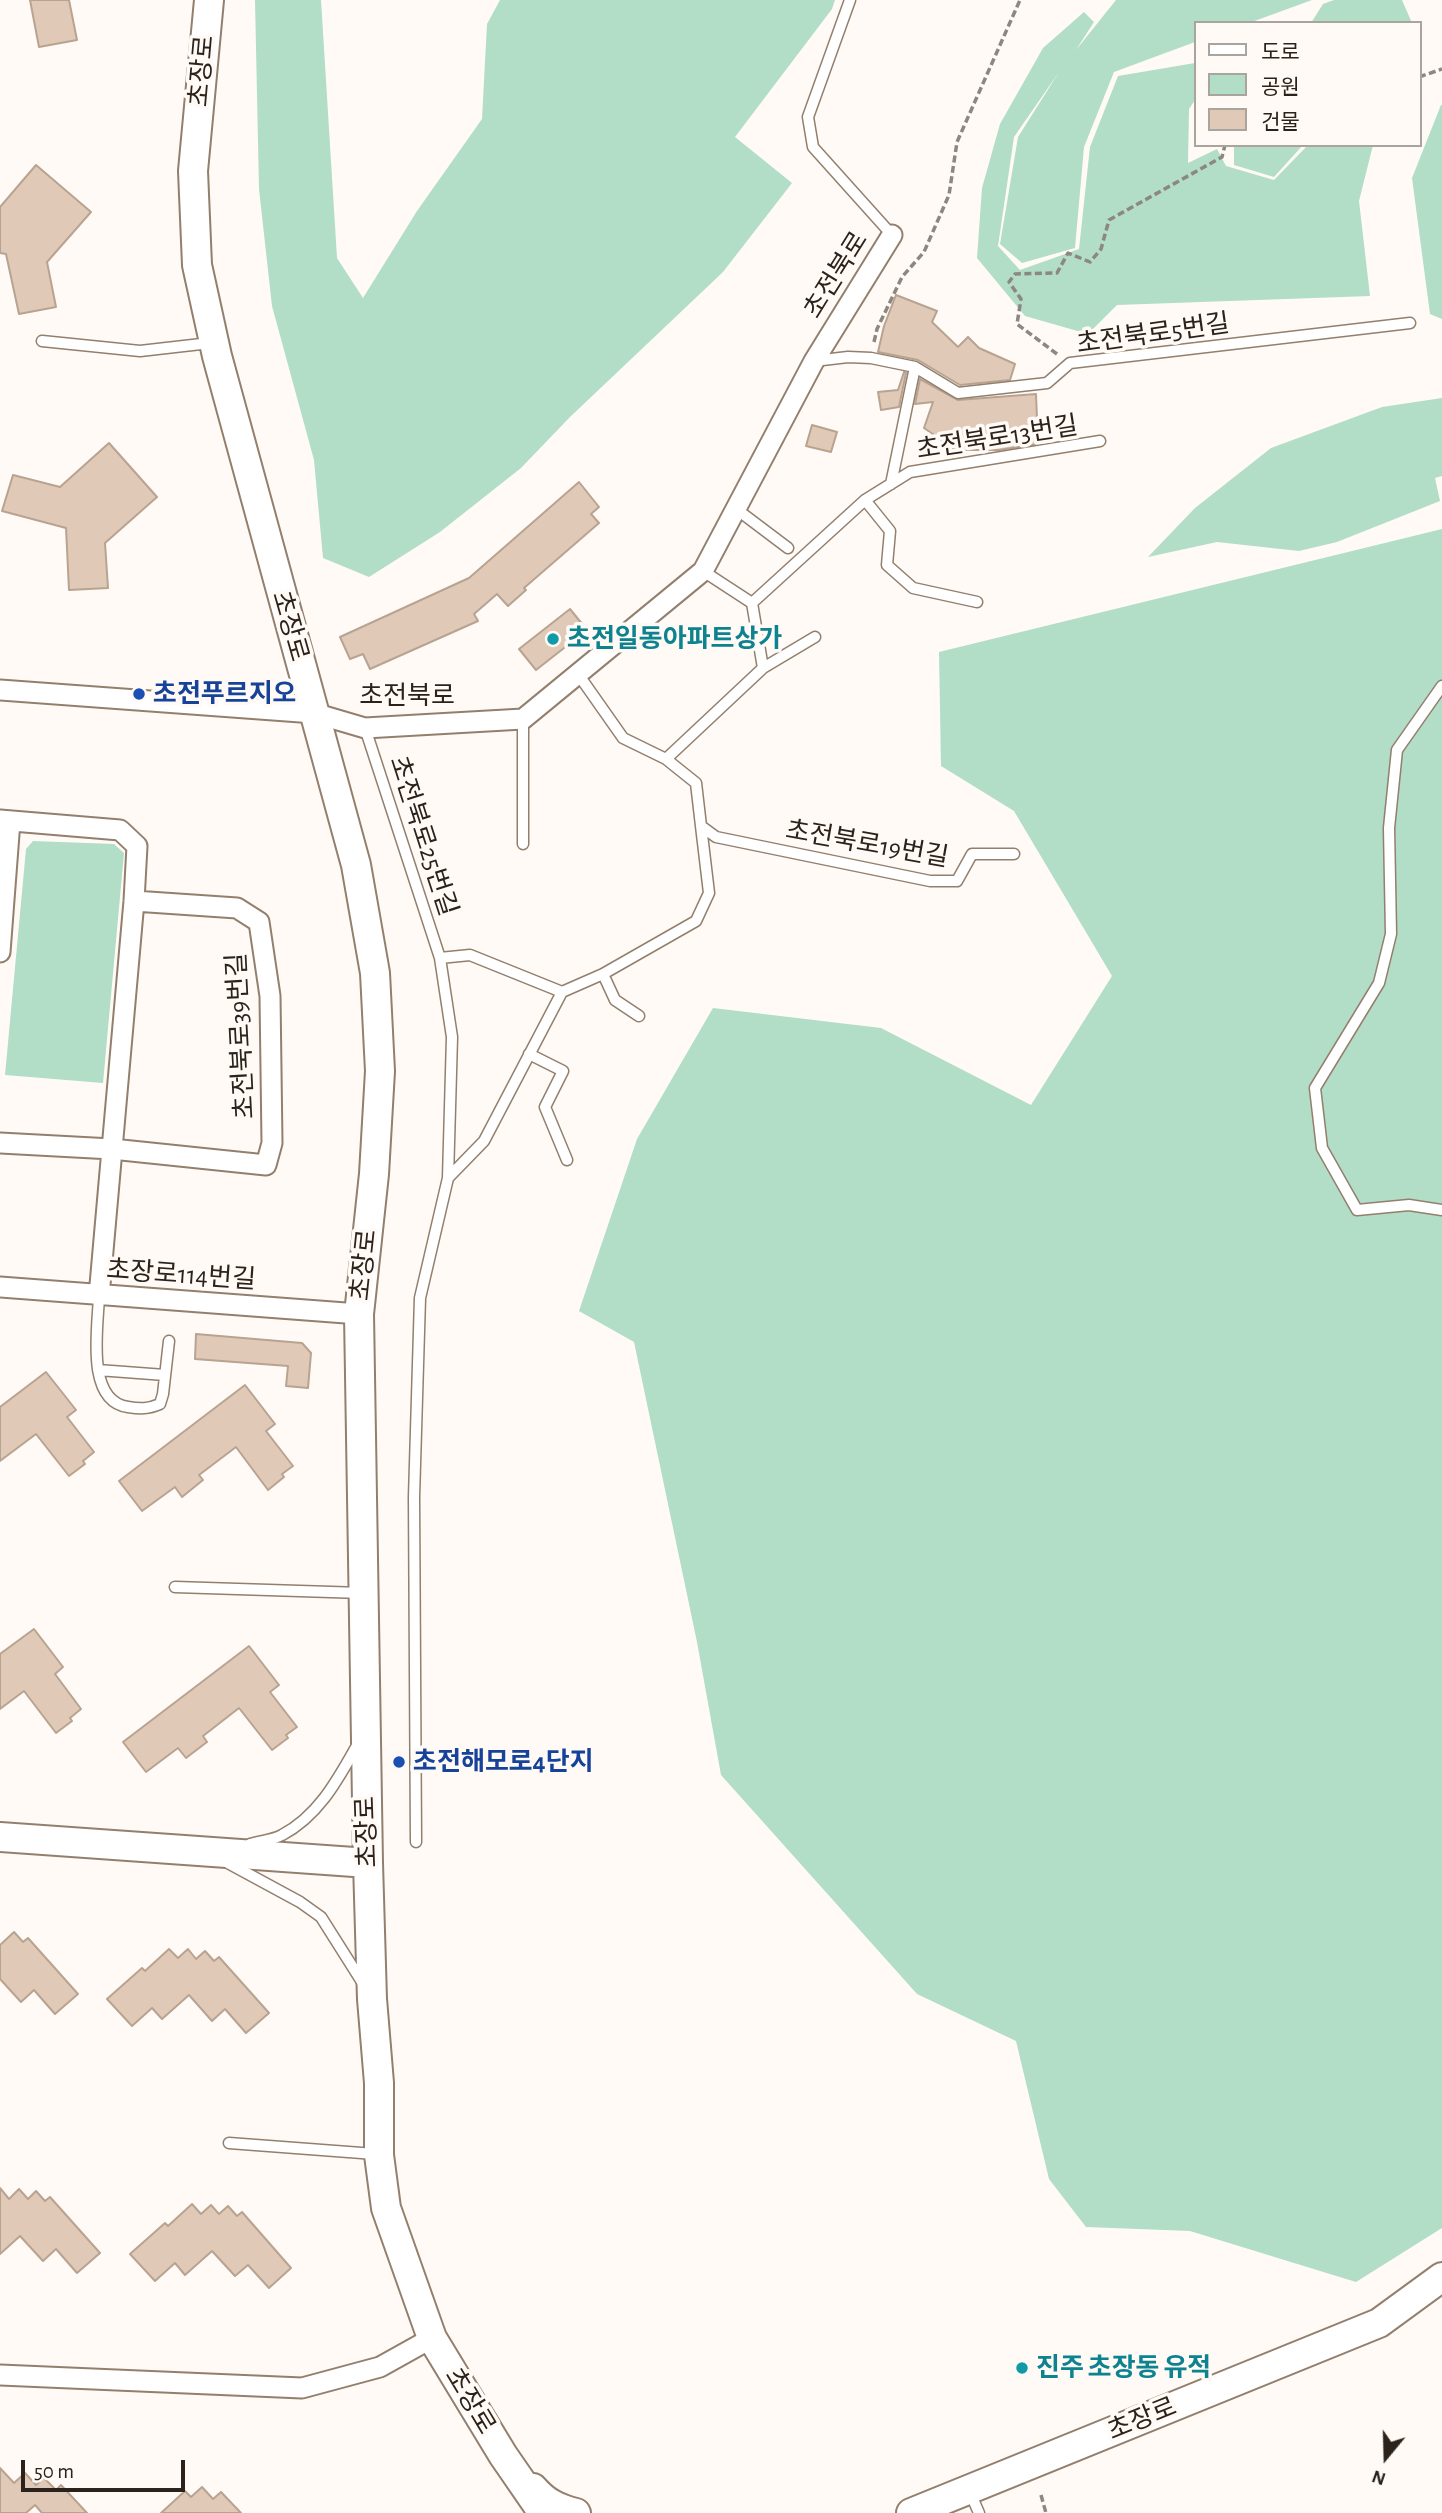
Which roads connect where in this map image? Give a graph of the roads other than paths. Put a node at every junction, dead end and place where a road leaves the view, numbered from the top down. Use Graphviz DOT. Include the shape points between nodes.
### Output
graph roads {
  1 [pos="209,0"];
  2 [pos="850,0"];
  3 [pos="892,235"];
  4 [pos="1410,323"];
  5 [pos="42,341"];
  6 [pos="214,343"];
  7 [pos="814,361"];
  8 [pos="915,368"];
  9 [pos="1100,442"];
  10 [pos="891,484"];
  11 [pos="865,499"];
  12 [pos="735,508"];
  13 [pos="788,548"];
  14 [pos="703,571"];
  15 [pos="977,602"];
  16 [pos="752,603"];
  17 [pos="815,637"];
  18 [pos="763,668"];
  19 [pos="578,674"];
  20 [pos="1442,686"];
  21 [pos="0,690"];
  22 [pos="314,713"];
  23 [pos="523,719"];
  24 [pos="365,728"];
  25 [pos="666,759"];
  26 [pos="5,820"];
  27 [pos="701,826"];
  28 [pos="523,844"];
  29 [pos="1014,854"];
  30 [pos="134,901"];
  31 [pos="0,952"];
  32 [pos="440,958"];
  33 [pos="603,975"];
  34 [pos="562,992"];
  35 [pos="639,1016"];
  36 [pos="529,1054"];
  37 [pos="0,1143"];
  38 [pos="112,1149"];
  39 [pos="567,1160"];
  40 [pos="448,1178"];
  41 [pos="1442,1210"];
  42 [pos="0,1287"];
  43 [pos="99,1296"];
  44 [pos="359,1314"];
  45 [pos="169,1341"];
  46 [pos="98,1370"];
  47 [pos="165,1375"];
  48 [pos="175,1587"];
  49 [pos="362,1593"];
  50 [pos="364,1732"];
  51 [pos="0,1837"];
  52 [pos="416,1842"];
  53 [pos="209,1853"];
  54 [pos="368,1863"];
  55 [pos="372,1999"];
  56 [pos="229,2143"];
  57 [pos="379,2154"];
  58 [pos="1442,2277"];
  59 [pos="432,2338"];
  60 [pos="0,2375"];
  61 [pos="503,2455"];
  62 [pos="974,2501"];
  63 [pos="522,2513"];
  64 [pos="543,2513"];
  65 [pos="576,2513"];
  66 [pos="911,2513"];
  1 -- 6 [label="street, 초장로" via="193,171 197,265"];
  2 -- 3 [label="lane, 초전북로" via="808,117 813,147"];
  3 -- 7 [label="street, 초전북로"];
  4 -- 8 [label="lane, 초전북로5번길" via="1070,363 1047,383 958,393"];
  5 -- 6 [label="lane" via="140,351"];
  6 -- 22 [label="street, 초장로"];
  7 -- 8 [label="lane, 초전북로5번길" via="871,358"];
  7 -- 12 [label="street, 초전북로"];
  8 -- 10 [label="lane"];
  9 -- 10 [label="lane, 초전북로13번길" via="910,472"];
  10 -- 11 [label="lane, 초전북로13번길"];
  11 -- 15 [label="lane" via="890,531 887,565 913,588"];
  11 -- 16 [label="lane, 초전북로13번길"];
  12 -- 13 [label="lane"];
  12 -- 14 [label="street, 초전북로"];
  14 -- 16 [label="lane"];
  14 -- 19 [label="street, 초전북로"];
  16 -- 18 [label="lane"];
  17 -- 18 [label="lane"];
  18 -- 25 [label="lane"];
  19 -- 23 [label="street, 초전북로"];
  19 -- 25 [label="lane" via="623,738"];
  20 -- 41 [label="lane" via="1397,750 1389,828 1391,934 1379,984 1315,1088 1322,1148 1357,1210 1409,1205"];
  21 -- 22 [label="street, 초전북로"];
  22 -- 24 [label="street, 초전북로"];
  22 -- 44 [label="street, 초장로" via="356,865 375,974 380,1071"];
  23 -- 24 [label="street, 초전북로"];
  23 -- 28 [label="lane"];
  24 -- 32 [label="lane, 초전북로25번길"];
  25 -- 27 [label="lane" via="696,783"];
  26 -- 30 [label="street" via="120,830 136,846"];
  26 -- 31 [label="street"];
  27 -- 29 [label="lane, 초전북로19번길" via="716,837 930,881 957,881 972,855"];
  27 -- 33 [label="lane" via="709,893 696,921"];
  30 -- 38 [label="street"];
  30 -- 38 [label="street, 초전북로39번길" via="237,908 259,922 270,996 272,1143 266,1165"];
  32 -- 34 [label="lane, 초전북로25번길" via="470,955"];
  32 -- 40 [label="lane, 초전북로25번길" via="452,1037"];
  33 -- 34 [label="lane"];
  33 -- 35 [label="lane" via="615,1000"];
  34 -- 36 [label="lane"];
  36 -- 39 [label="lane" via="563,1071 545,1107"];
  36 -- 40 [label="lane" via="484,1140"];
  37 -- 38 [label="street, 초전북로39번길"];
  38 -- 43 [label="street"];
  40 -- 52 [label="lane, 초전북로25번길" via="420,1298 414,1497"];
  42 -- 43 [label="street, 초장로114번길"];
  43 -- 44 [label="street, 초장로114번길"];
  43 -- 46 [label="lane"];
  44 -- 49 [label="street, 초장로"];
  45 -- 47 [label="lane"];
  46 -- 47 [label="lane"];
  46 -- 47 [label="lane" via="108,1398 120,1406 146,1409 160,1404"];
  48 -- 49 [label="lane"];
  49 -- 50 [label="street, 초장로"];
  50 -- 53 [label="lane" via="329,1794 307,1817 281,1836"];
  50 -- 54 [label="street, 초장로"];
  51 -- 53 [label="street"];
  53 -- 54 [label="street"];
  53 -- 55 [label="lane" via="321,1917"];
  54 -- 55 [label="street, 초장로"];
  55 -- 57 [label="street, 초장로"];
  56 -- 57 [label="lane"];
  57 -- 59 [label="street, 초장로" via="386,2208"];
  58 -- 62 [label="street, 초장로" via="1379,2323"];
  59 -- 60 [label="street" via="380,2367 302,2388"];
  59 -- 61 [label="street, 초장로"];
  61 -- 63 [label="street"];
  61 -- 64 [label="street, 초장로"];
  61 -- 65 [label="street" via="543,2499"];
  62 -- 66 [label="street, 초장로"];
}
